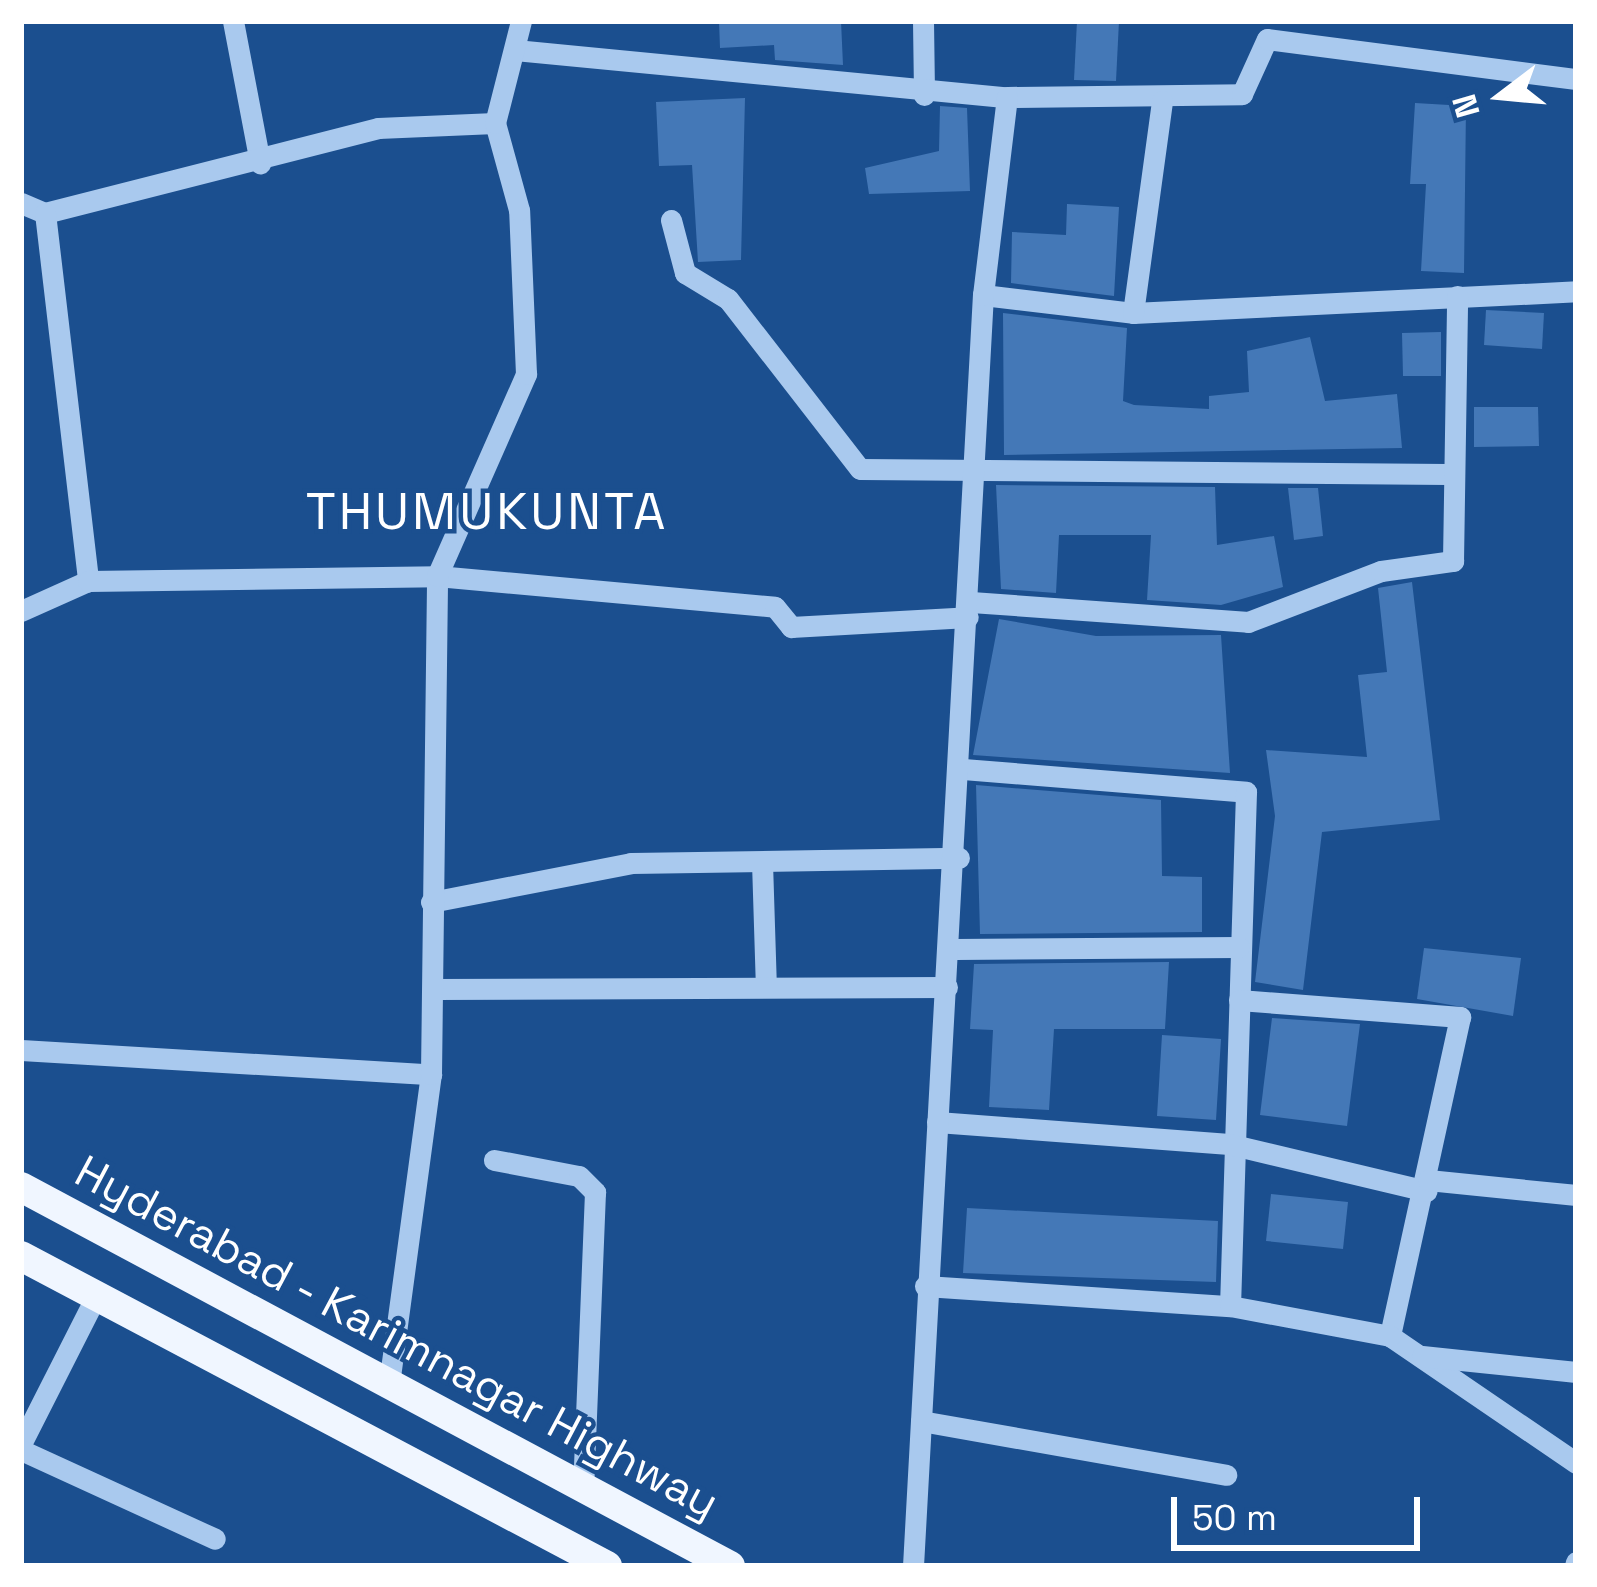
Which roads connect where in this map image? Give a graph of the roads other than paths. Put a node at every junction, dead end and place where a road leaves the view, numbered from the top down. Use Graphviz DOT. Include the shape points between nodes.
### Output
graph roads {
  1 [pos="233,21"];
  2 [pos="521,21"];
  3 [pos="923,21"];
  4 [pos="1268,30"];
  5 [pos="515,50"];
  6 [pos="1576,79"];
  7 [pos="924,95"];
  8 [pos="1006,98"];
  9 [pos="1162,101"];
  10 [pos="496,122"];
  11 [pos="260,163"];
  12 [pos="21,202"];
  13 [pos="45,213"];
  14 [pos="671,220"];
  15 [pos="1576,291"];
  16 [pos="983,295"];
  17 [pos="1457,296"];
  18 [pos="1133,313"];
  19 [pos="976,466"];
  20 [pos="1447,474"];
  21 [pos="437,576"];
  22 [pos="88,581"];
  23 [pos="970,609"];
  24 [pos="21,611"];
  25 [pos="963,769"];
  26 [pos="959,858"];
  27 [pos="762,862"];
  28 [pos="431,902"];
  29 [pos="1239,946"];
  30 [pos="956,949"];
  31 [pos="766,986"];
  32 [pos="947,987"];
  33 [pos="435,989"];
  34 [pos="1239,1000"];
  35 [pos="21,1050"];
  36 [pos="431,1074"];
  37 [pos="937,1122"];
  38 [pos="1229,1144"];
  39 [pos="494,1160"];
  40 [pos="1427,1185"];
  41 [pos="21,1187"];
  42 [pos="1576,1196"];
  43 [pos="21,1256"];
  44 [pos="925,1286"];
  45 [pos="97,1294"];
  46 [pos="1230,1306"];
  47 [pos="1390,1336"];
  48 [pos="1418,1356"];
  49 [pos="1576,1372"];
  50 [pos="389,1384"];
  51 [pos="921,1421"];
  52 [pos="21,1447"];
  53 [pos="1576,1463"];
  54 [pos="1226,1475"];
  55 [pos="583,1488"];
  56 [pos="215,1539"];
  57 [pos="607,1566"];
  58 [pos="730,1566"];
  59 [pos="913,1566"];
  1 -- 11 [label="street"];
  2 -- 5 [label="street"];
  3 -- 7 [label="street"];
  4 -- 6 [label="street"];
  4 -- 9 [label="street" via="1242,94"];
  5 -- 7 [label="street"];
  5 -- 10 [label="street"];
  7 -- 8 [label="street"];
  8 -- 9 [label="street"];
  8 -- 16 [label="street"];
  9 -- 18 [label="street"];
  10 -- 11 [label="street" via="378,128"];
  10 -- 21 [label="street" via="520,210 526,374"];
  11 -- 13 [label="street"];
  12 -- 13 [label="street"];
  13 -- 22 [label="street"];
  14 -- 19 [label="street" via="685,273 728,299 860,469"];
  15 -- 17 [label="street"];
  16 -- 18 [label="street"];
  16 -- 19 [label="street"];
  17 -- 18 [label="street"];
  17 -- 20 [label="street"];
  19 -- 20 [label="street"];
  19 -- 23 [label="street"];
  20 -- 23 [label="street" via="1453,561 1381,572 1248,622"];
  21 -- 22 [label="street"];
  21 -- 23 [label="street" via="776,607 791,627"];
  21 -- 28 [label="street"];
  22 -- 24 [label="street"];
  23 -- 25 [label="street"];
  25 -- 26 [label="street"];
  25 -- 29 [label="street" via="1246,792"];
  26 -- 27 [label="street"];
  26 -- 30 [label="street"];
  27 -- 28 [label="street" via="631,863"];
  27 -- 31 [label="street"];
  28 -- 33 [label="street"];
  29 -- 30 [label="street"];
  29 -- 34 [label="street"];
  30 -- 32 [label="street"];
  31 -- 32 [label="street"];
  31 -- 33 [label="street"];
  32 -- 37 [label="street"];
  33 -- 36 [label="street"];
  34 -- 38 [label="street"];
  34 -- 40 [label="street" via="1460,1017"];
  35 -- 36 [label="street"];
  36 -- 50 [label="street"];
  37 -- 38 [label="street"];
  37 -- 44 [label="street"];
  38 -- 40 [label="street"];
  38 -- 46 [label="street"];
  39 -- 55 [label="street" via="579,1177 595,1192"];
  40 -- 42 [label="street"];
  40 -- 47 [label="street"];
  41 -- 50 [label="main road, Hyderabad - Karimnagar Highway"];
  43 -- 45 [label="main road"];
  44 -- 46 [label="street"];
  44 -- 51 [label="street"];
  45 -- 52 [label="street"];
  45 -- 57 [label="main road"];
  46 -- 47 [label="street"];
  47 -- 48 [label="street"];
  48 -- 49 [label="street"];
  48 -- 53 [label="street"];
  50 -- 55 [label="main road, Hyderabad - Karimnagar Highway"];
  51 -- 54 [label="street"];
  51 -- 59 [label="street"];
  52 -- 56 [label="street"];
  55 -- 58 [label="main road, Hyderabad - Karimnagar Highway"];
}
